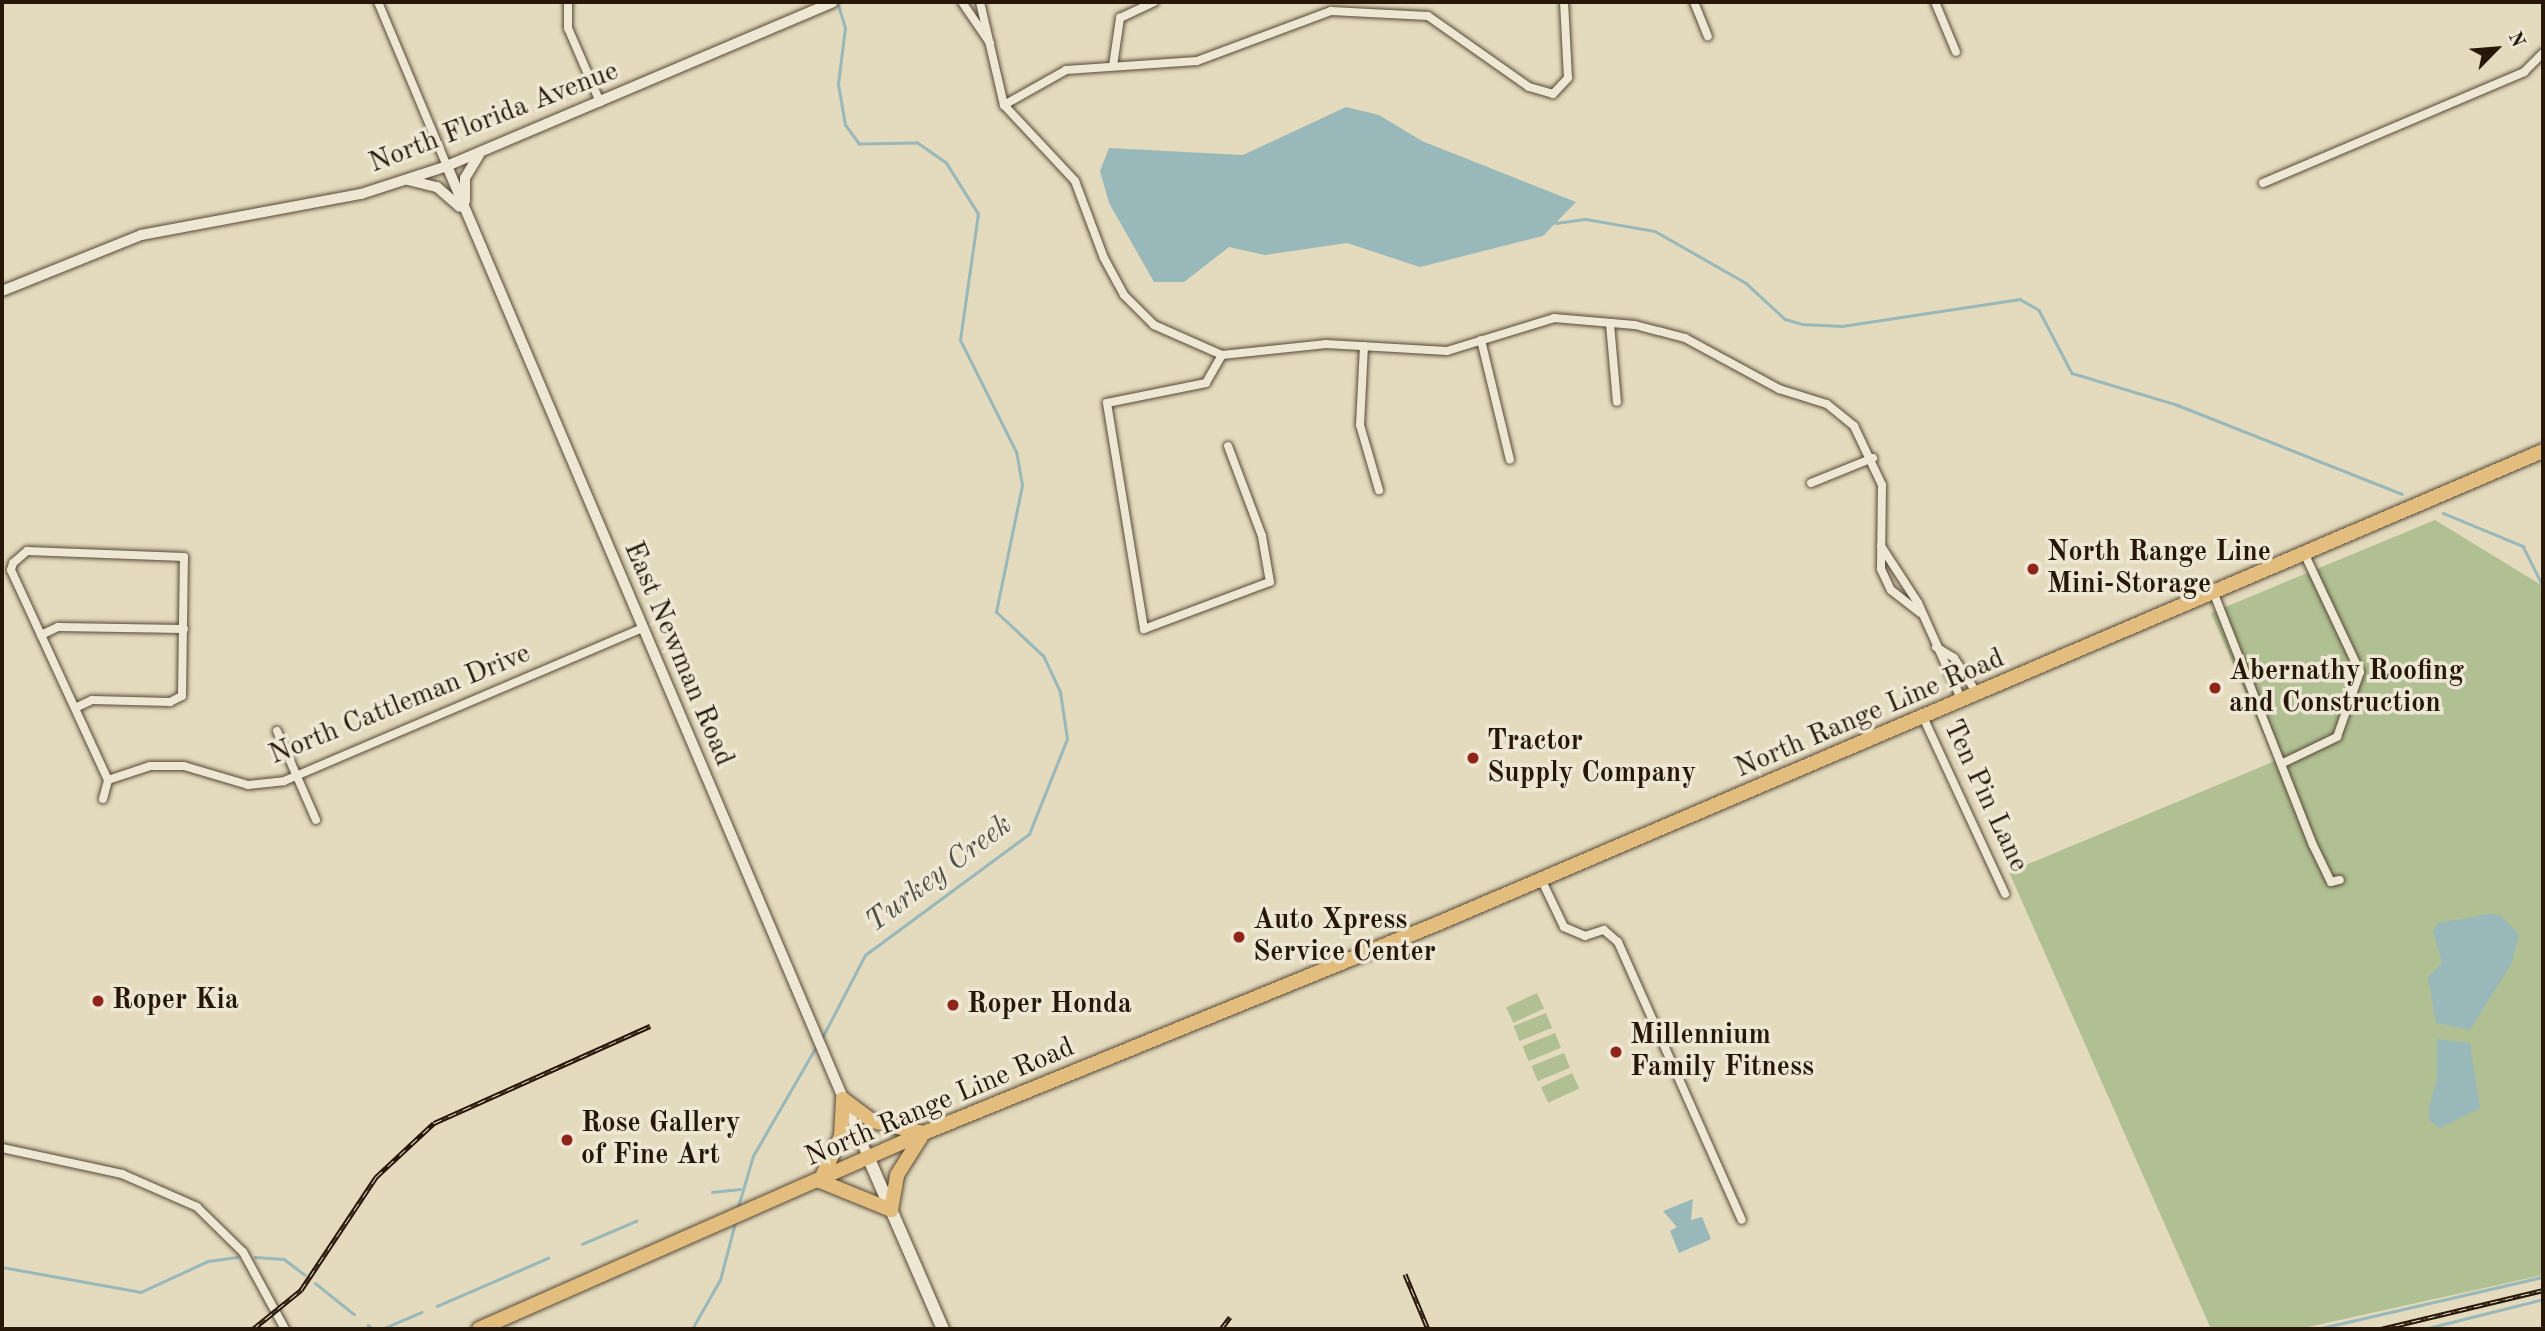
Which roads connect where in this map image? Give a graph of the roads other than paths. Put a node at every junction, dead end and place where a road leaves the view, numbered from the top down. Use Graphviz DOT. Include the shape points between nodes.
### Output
graph roads {
  1 [pos="378,2"];
  2 [pos="568,2"];
  3 [pos="832,2"];
  4 [pos="962,2"];
  5 [pos="980,2"];
  6 [pos="1155,2"];
  7 [pos="1564,2"];
  8 [pos="1694,2"];
  9 [pos="1935,2"];
  10 [pos="1708,36"];
  11 [pos="990,43"];
  12 [pos="1956,52"];
  13 [pos="2543,53"];
  14 [pos="1113,65"];
  15 [pos="600,102"];
  16 [pos="1004,105"];
  17 [pos="484,151"];
  18 [pos="447,166"];
  19 [pos="405,180"];
  20 [pos="2263,183"];
  21 [pos="470,221"];
  22 [pos="2,291"];
  23 [pos="1610,324"];
  24 [pos="1481,340"];
  25 [pos="1364,346"];
  26 [pos="1222,355"];
  27 [pos="1617,402"];
  28 [pos="1228,446"];
  29 [pos="2543,451"];
  30 [pos="1873,458"];
  31 [pos="1510,460"];
  32 [pos="1811,482"];
  33 [pos="1379,490"];
  34 [pos="2305,555"];
  35 [pos="2214,594"];
  36 [pos="643,628"];
  37 [pos="184,629"];
  38 [pos="41,635"];
  39 [pos="1936,647"];
  40 [pos="1978,695"];
  41 [pos="1962,701"];
  42 [pos="75,708"];
  43 [pos="1923,717"];
  44 [pos="277,731"];
  45 [pos="2285,762"];
  46 [pos="296,776"];
  47 [pos="108,780"];
  48 [pos="103,799"];
  49 [pos="316,820"];
  50 [pos="1541,880"];
  51 [pos="2340,880"];
  52 [pos="2004,894"];
  53 [pos="843,1099"];
  54 [pos="924,1133"];
  55 [pos="2,1147"];
  56 [pos="869,1158"];
  57 [pos="820,1181"];
  58 [pos="891,1210"];
  59 [pos="1741,1220"];
  60 [pos="285,1329"];
  61 [pos="479,1329"];
  62 [pos="943,1329"];
  1 -- 18 [label="street"];
  2 -- 15 [label="street" via="568,28"];
  3 -- 15 [label="street, North Florida Avenue"];
  4 -- 11 [label="street"];
  5 -- 11 [label="street"];
  6 -- 14 [label="street" via="1120,18"];
  7 -- 14 [label="street" via="1569,54 1562,90 1553,94 1529,87 1428,16 1355,11 1302,17 1198,61"];
  8 -- 10 [label="street"];
  9 -- 12 [label="street"];
  11 -- 16 [label="street"];
  13 -- 20 [label="street" via="2524,72"];
  14 -- 16 [label="street" via="1053,74"];
  15 -- 17 [label="street, North Florida Avenue"];
  16 -- 26 [label="street" via="1075,181 1125,295 1154,325"];
  17 -- 18 [label="street, North Florida Avenue"];
  17 -- 21 [label="street" via="464,182"];
  18 -- 19 [label="street, North Florida Avenue"];
  18 -- 21 [label="street, East Newman Road"];
  19 -- 21 [label="street" via="442,190"];
  19 -- 22 [label="street, North Florida Avenue" via="361,194 141,235"];
  21 -- 36 [label="street, East Newman Road"];
  23 -- 24 [label="street" via="1554,318"];
  23 -- 27 [label="street"];
  23 -- 30 [label="street" via="1685,338 1779,389 1827,404 1854,426"];
  24 -- 25 [label="street" via="1447,351"];
  24 -- 31 [label="street"];
  25 -- 26 [label="street"];
  25 -- 33 [label="street" via="1360,425"];
  26 -- 28 [label="street" via="1206,383 1107,403 1144,629 1270,582 1262,536"];
  29 -- 34 [label="main road, North Range Line Road"];
  30 -- 32 [label="street"];
  30 -- 39 [label="street" via="1882,485 1881,569 1891,590 1920,613"];
  34 -- 35 [label="main road, North Range Line Road"];
  34 -- 45 [label="street" via="2360,672 2337,737"];
  35 -- 40 [label="main road, North Range Line Road"];
  35 -- 45 [label="street"];
  36 -- 46 [label="street, North Cattleman Drive"];
  36 -- 53 [label="street, East Newman Road"];
  37 -- 38 [label="street" via="58,626"];
  37 -- 38 [label="street" via="184,557 27,551 17,555 11,570"];
  37 -- 42 [label="street" via="184,691 178,699 92,700"];
  38 -- 42 [label="street"];
  39 -- 40 [label="street" via="1954,658"];
  39 -- 41 [label="street"];
  40 -- 41 [label="main road, North Range Line Road"];
  41 -- 43 [label="main road, North Range Line Road"];
  42 -- 47 [label="street"];
  43 -- 50 [label="main road, North Range Line Road"];
  43 -- 52 [label="street, Ten Pin Lane"];
  44 -- 46 [label="street"];
  45 -- 51 [label="street" via="2313,845 2331,882"];
  46 -- 47 [label="street, North Cattleman Drive" via="248,785 167,764"];
  46 -- 49 [label="street"];
  47 -- 48 [label="street"];
  50 -- 54 [label="main road, North Range Line Road"];
  50 -- 59 [label="street" via="1564,927 1584,936 1604,930 1618,942"];
  53 -- 54 [label="main road" via="872,1121"];
  53 -- 56 [label="street, East Newman Road"];
  53 -- 57 [label="main road" via="841,1136"];
  54 -- 56 [label="main road, North Range Line Road"];
  54 -- 58 [label="main road" via="897,1175"];
  55 -- 60 [label="street" via="122,1174 197,1207 243,1252"];
  56 -- 57 [label="main road, North Range Line Road"];
  56 -- 58 [label="main road"];
  57 -- 58 [label="main road"];
  57 -- 61 [label="main road, North Range Line Road"];
  58 -- 62 [label="main road"];
}
